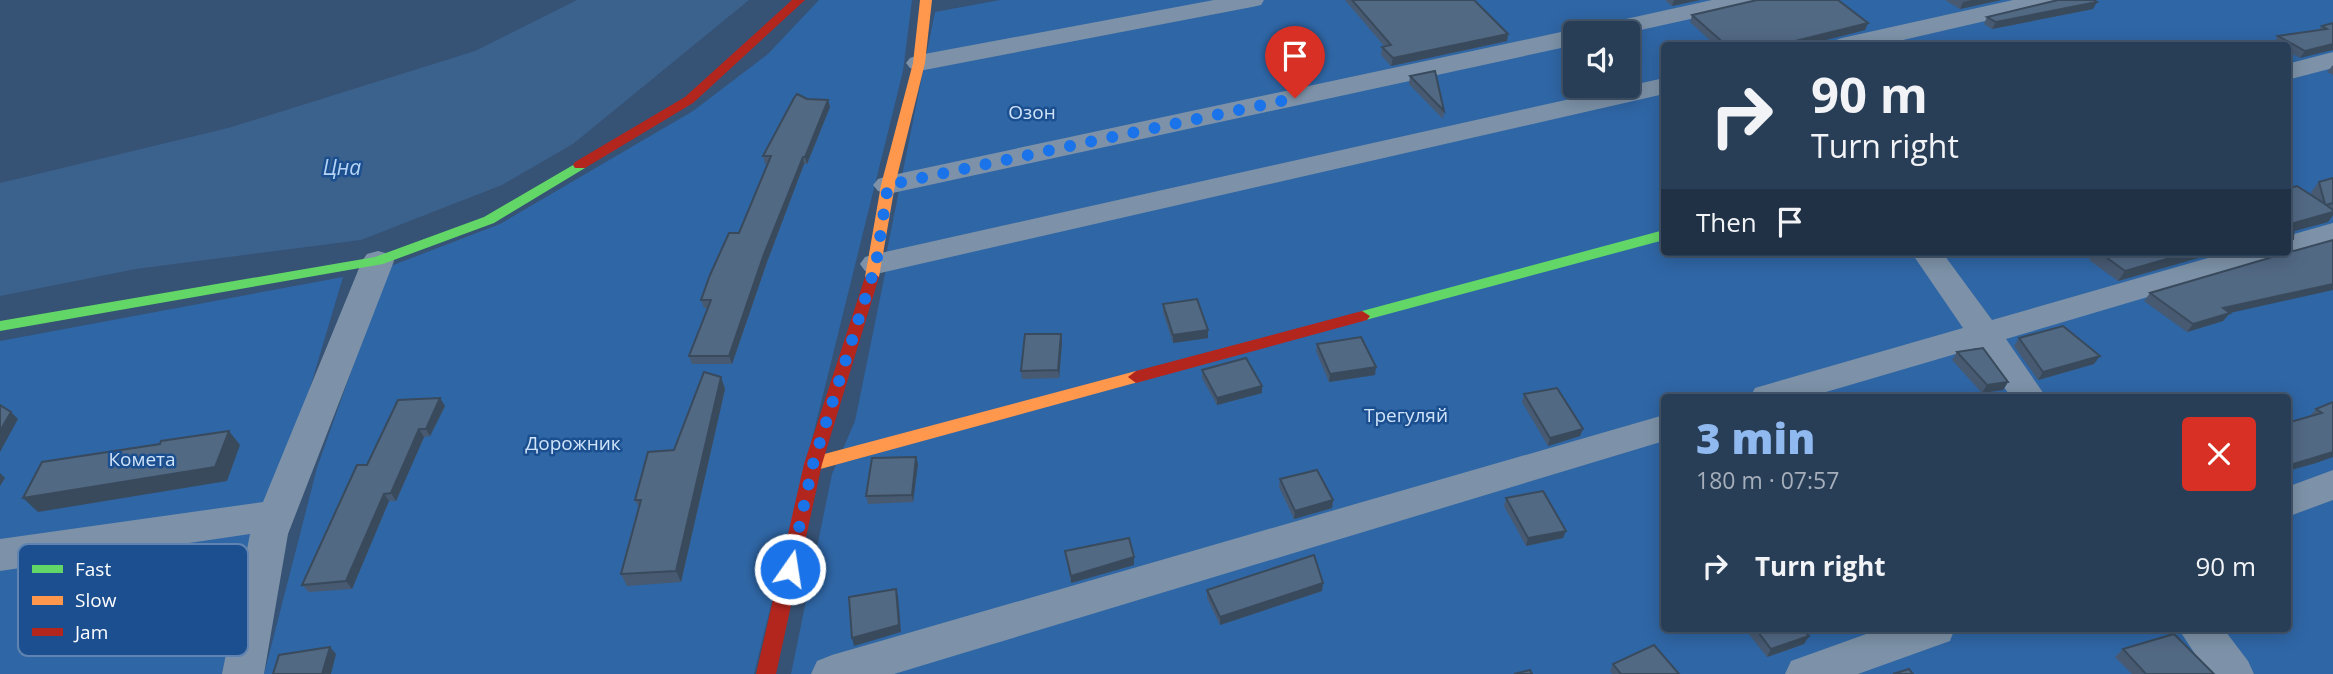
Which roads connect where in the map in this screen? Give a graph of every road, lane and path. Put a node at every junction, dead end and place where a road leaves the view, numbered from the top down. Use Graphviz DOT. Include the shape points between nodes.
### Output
graph roads {
  1 [pos="799,0"];
  2 [pos="926,0"];
  3 [pos="1252,0"];
  4 [pos="1745,0"];
  5 [pos="2045,0"];
  6 [pos="1640,23"];
  7 [pos="1563,40"];
  8 [pos="1860,42"];
  9 [pos="2333,60"];
  10 [pos="919,63"];
  11 [pos="2291,71"];
  12 [pos="1661,87"];
  13 [pos="888,185"];
  14 [pos="2333,233"];
  15 [pos="1661,236"];
  16 [pos="2291,245"];
  17 [pos="1929,256"];
  18 [pos="2251,256"];
  19 [pos="378,261"];
  20 [pos="876,264"];
  21 [pos="0,326"];
  22 [pos="1983,333"];
  23 [pos="1777,394"];
  24 [pos="2027,394"];
  25 [pos="1661,429"];
  26 [pos="813,464"];
  27 [pos="2333,485"];
  28 [pos="2291,501"];
  29 [pos="275,515"];
  30 [pos="76,544"];
  31 [pos="18,552"];
  32 [pos="0,555"];
  33 [pos="1924,632"];
  34 [pos="2201,632"];
  35 [pos="248,647"];
  36 [pos="246,656"];
  37 [pos="243,674"];
  38 [pos="766,674"];
  39 [pos="832,674"];
  40 [pos="1806,674"];
  41 [pos="2233,674"];
  1 -- 19 [label="street" via="689,100 489,220"];
  2 -- 10 [label="street"];
  3 -- 10 [label="street"];
  4 -- 6 [label="street"];
  5 -- 8 [label="street"];
  7 -- 13 [label="street"];
  9 -- 11 [label="street"];
  10 -- 13 [label="street"];
  12 -- 20 [label="street"];
  13 -- 20 [label="street"];
  14 -- 16 [label="street"];
  15 -- 26 [label="street"];
  17 -- 22 [label="street"];
  18 -- 22 [label="street"];
  19 -- 21 [label="street"];
  19 -- 29 [label="street"];
  20 -- 26 [label="street"];
  22 -- 23 [label="street"];
  22 -- 24 [label="street"];
  25 -- 39 [label="street"];
  26 -- 38 [label="street"];
  27 -- 28 [label="street"];
  29 -- 30 [label="street"];
  29 -- 35 [label="street"];
  31 -- 32 [label="street"];
  33 -- 40 [label="street"];
  34 -- 41 [label="street"];
  36 -- 37 [label="street"];
}
